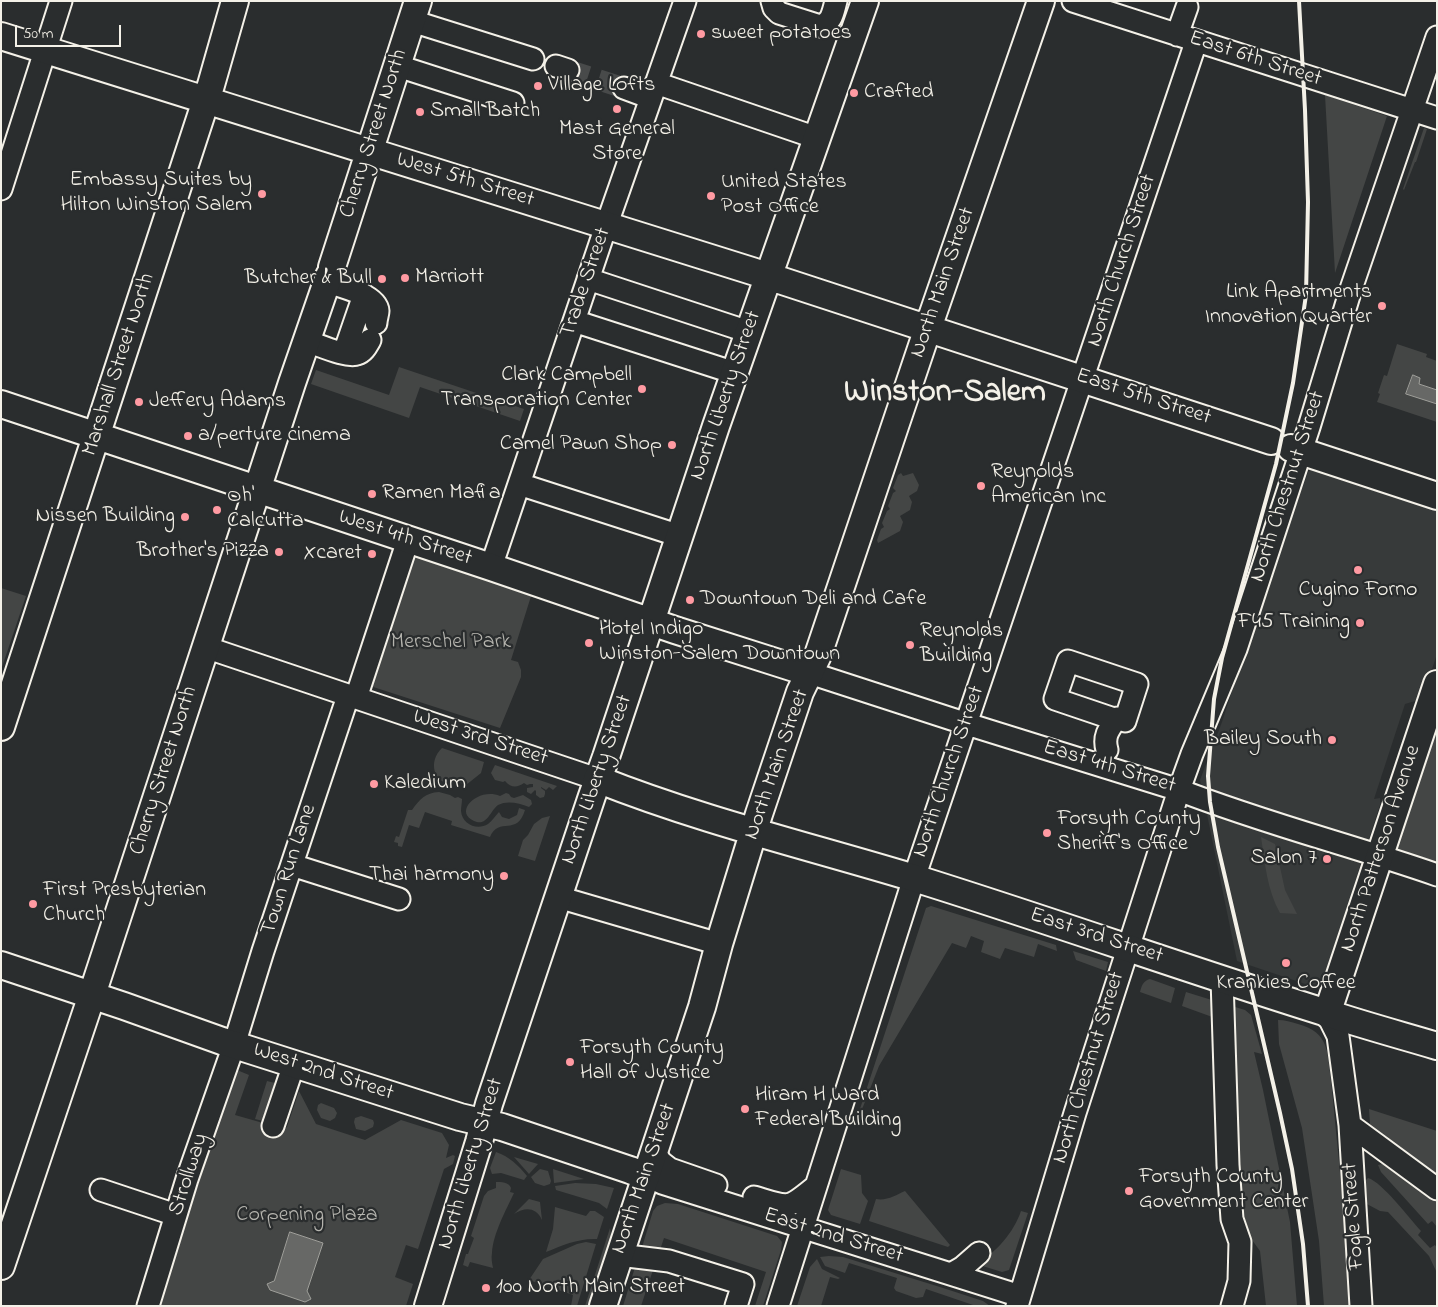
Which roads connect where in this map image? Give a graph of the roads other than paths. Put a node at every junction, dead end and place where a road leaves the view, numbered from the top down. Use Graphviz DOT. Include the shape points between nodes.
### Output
graph roads {
  1 [pos="62,1"];
  2 [pos="235,1"];
  3 [pos="685,1"];
  4 [pos="772,1"];
  5 [pos="836,1"];
  6 [pos="865,1"];
  7 [pos="1041,1"];
  8 [pos="1073,1"];
  9 [pos="1187,7"];
  10 [pos="415,11"];
  11 [pos="1,36"];
  12 [pos="1437,37"];
  13 [pos="1187,38"];
  14 [pos="46,49"];
  15 [pos="533,59"];
  16 [pos="398,66"];
  17 [pos="624,88"];
  18 [pos="654,90"];
  19 [pos="206,100"];
  20 [pos="513,103"];
  21 [pos="1411,110"];
  22 [pos="1437,118"];
  23 [pos="817,138"];
  24 [pos="370,151"];
  25 [pos="1,189"];
  26 [pos="606,225"];
  27 [pos="329,275"];
  28 [pos="768,276"];
  29 [pos="588,279"];
  30 [pos="364,295"];
  31 [pos="574,322"];
  32 [pos="928,328"];
  33 [pos="749,332"];
  34 [pos="306,341"];
  35 [pos="344,353"];
  36 [pos="735,374"];
  37 [pos="1084,378"];
  38 [pos="1,404"];
  39 [pos="96,437"];
  40 [pos="1288,446"];
  41 [pos="519,484"];
  42 [pos="257,490"];
  43 [pos="1437,496"];
  44 [pos="680,536"];
  45 [pos="408,540"];
  46 [pos="491,567"];
  47 [pos="651,621"];
  48 [pos="205,647"];
  49 [pos="810,673"];
  50 [pos="1437,684"];
  51 [pos="352,697"];
  52 [pos="1117,720"];
  53 [pos="966,724"];
  54 [pos="1,728"];
  55 [pos="1104,758"];
  56 [pos="598,779"];
  57 [pos="1179,790"];
  58 [pos="754,832"];
  59 [pos="1380,855"];
  60 [pos="292,865"];
  61 [pos="1437,874"];
  62 [pos="914,878"];
  63 [pos="558,897"];
  64 [pos="399,899"];
  65 [pos="719,944"];
  66 [pos="1128,947"];
  67 [pos="1,964"];
  68 [pos="1222,979"];
  69 [pos="92,995"];
  70 [pos="1327,1014"];
  71 [pos="234,1044"];
  72 [pos="1437,1046"];
  73 [pos="294,1064"];
  74 [pos="484,1123"];
  75 [pos="273,1126"];
  76 [pos="1350,1126"];
  77 [pos="650,1164"];
  78 [pos="816,1186"];
  79 [pos="1437,1189"];
  80 [pos="101,1190"];
  81 [pos="176,1215"];
  82 [pos="803,1228"];
  83 [pos="979,1253"];
  84 [pos="619,1255"];
  85 [pos="1,1266"];
  86 [pos="951,1274"];
  87 [pos="1019,1301"];
  88 [pos="148,1306"];
  89 [pos="428,1306"];
  90 [pos="603,1306"];
  91 [pos="736,1306"];
  92 [pos="778,1306"];
  93 [pos="1232,1306"];
  94 [pos="1361,1306"];
  1 -- 14 [label="street"];
  2 -- 19 [label="main road, Marshall Street North"];
  3 -- 18 [label="street, Trade Street"];
  4 -- 5 [label="street" via="778,12 820,26 830,21"];
  6 -- 23 [label="main road, North Liberty Street"];
  7 -- 32 [label="main road, North Main Street"];
  8 -- 13 [label="street, East 6th Street"];
  9 -- 13 [label="street, North Church Street"];
  10 -- 15 [label="street"];
  10 -- 16 [label="main road, Cherry Street North"];
  11 -- 14 [label="main road, West 5th Street"];
  12 -- 21 [label="street, North Chestnut Street"];
  13 -- 21 [label="street, East 6th Street"];
  13 -- 37 [label="street, North Church Street"];
  14 -- 19 [label="main road, West 5th Street"];
  14 -- 25 [label="street"];
  16 -- 20 [label="street"];
  16 -- 24 [label="main road, Cherry Street North"];
  17 -- 18 [label="street"];
  18 -- 23 [label="street"];
  18 -- 26 [label="street, Trade Street"];
  19 -- 24 [label="main road, West 5th Street"];
  19 -- 39 [label="main road, Marshall Street North"];
  21 -- 22 [label="street, East 6th Street"];
  21 -- 40 [label="street, North Chestnut Street" via="1351,289"];
  23 -- 28 [label="main road, North Liberty Street"];
  24 -- 26 [label="main road, West 5th Street"];
  24 -- 27 [label="main road, Cherry Street North"];
  26 -- 28 [label="main road, West 5th Street"];
  26 -- 29 [label="street, Trade Street"];
  27 -- 30 [label="street"];
  27 -- 34 [label="main road, Cherry Street North"];
  28 -- 32 [label="main road, West 5th Street"];
  28 -- 33 [label="main road, North Liberty Street"];
  29 -- 31 [label="street, Trade Street"];
  29 -- 33 [label="street"];
  30 -- 35 [label="street"];
  30 -- 35 [label="street" via="374,301 378,310 373,331 363,351 355,356"];
  31 -- 36 [label="street"];
  31 -- 41 [label="street, Trade Street"];
  32 -- 37 [label="main road, East 5th Street"];
  32 -- 49 [label="main road, North Main Street"];
  33 -- 36 [label="main road, North Liberty Street"];
  34 -- 35 [label="street"];
  34 -- 42 [label="main road, Cherry Street North"];
  36 -- 44 [label="main road, North Liberty Street"];
  37 -- 40 [label="main road, East 5th Street"];
  37 -- 53 [label="street, North Church Street"];
  38 -- 39 [label="main road, West 4th Street"];
  39 -- 42 [label="main road, West 4th Street"];
  39 -- 54 [label="main road, Marshall Street North"];
  40 -- 43 [label="main road, East 5th Street"];
  40 -- 57 [label="street, North Chestnut Street" via="1236,650"];
  41 -- 44 [label="street"];
  41 -- 46 [label="street, Trade Street"];
  42 -- 45 [label="main road, West 4th Street"];
  42 -- 48 [label="main road, Cherry Street North"];
  44 -- 47 [label="main road, North Liberty Street"];
  45 -- 46 [label="main road, West 4th Street"];
  45 -- 51 [label="street, Town Run Lane"];
  46 -- 47 [label="main road, West 4th Street"];
  47 -- 49 [label="main road, West 4th Street"];
  47 -- 56 [label="main road, North Liberty Street"];
  48 -- 51 [label="street, West 3rd Street"];
  48 -- 69 [label="main road, Cherry Street North"];
  49 -- 53 [label="street, East 4th Street"];
  49 -- 58 [label="main road, North Main Street" via="797,702"];
  50 -- 59 [label="main road, North Patterson Avenue"];
  51 -- 56 [label="street, West 3rd Street"];
  51 -- 60 [label="street, Town Run Lane"];
  52 -- 55 [label="street" via="1112,745"];
  53 -- 55 [label="street, East 4th Street"];
  53 -- 62 [label="street, North Church Street"];
  55 -- 57 [label="street, East 4th Street"];
  56 -- 58 [label="main road, West 3rd Street"];
  56 -- 63 [label="main road, North Liberty Street"];
  57 -- 59 [label="street, East 4th Street"];
  57 -- 66 [label="street, North Chestnut Street"];
  58 -- 62 [label="main road, East 3rd Street"];
  58 -- 65 [label="main road, North Main Street"];
  59 -- 61 [label="street, East 4th Street"];
  59 -- 70 [label="main road, North Patterson Avenue"];
  60 -- 64 [label="street"];
  60 -- 71 [label="street, Town Run Lane"];
  62 -- 66 [label="main road, East 3rd Street"];
  62 -- 78 [label="street, North Church Street"];
  63 -- 65 [label="street"];
  63 -- 74 [label="main road, North Liberty Street"];
  65 -- 77 [label="main road, North Main Street" via="702,1007"];
  66 -- 68 [label="main road, East 3rd Street"];
  66 -- 87 [label="street, North Chestnut Street" via="1074,1113"];
  67 -- 69 [label="main road, West 2nd Street"];
  68 -- 70 [label="main road, East 3rd Street"];
  68 -- 93 [label="street" via="1228,1165 1232,1218 1240,1242 1239,1281"];
  69 -- 71 [label="main road, West 2nd Street"];
  69 -- 85 [label="main road, Cherry Street North"];
  70 -- 72 [label="main road, East 3rd Street"];
  70 -- 76 [label="street, Fogle Street" via="1338,1036"];
  71 -- 73 [label="main road, West 2nd Street"];
  71 -- 81 [label="street, Strollway"];
  73 -- 74 [label="main road, West 2nd Street"];
  73 -- 75 [label="street"];
  74 -- 77 [label="main road, West 2nd Street"];
  74 -- 89 [label="main road, North Liberty Street"];
  76 -- 79 [label="street, Fogle Street"];
  76 -- 94 [label="street, Fogle Street"];
  77 -- 78 [label="street, East 2nd Street" via="661,1162 674,1171 785,1206"];
  77 -- 82 [label="street, East 2nd Street" via="662,1183"];
  77 -- 84 [label="main road, North Main Street"];
  78 -- 82 [label="street, North Church Street"];
  80 -- 81 [label="street"];
  81 -- 88 [label="street, Strollway"];
  82 -- 86 [label="street, East 2nd Street"];
  82 -- 92 [label="street, North Church Street"];
  83 -- 86 [label="street"];
  84 -- 90 [label="main road, North Main Street"];
  84 -- 91 [label="street" via="669,1261 743,1284"];
  86 -- 87 [label="street, East 2nd Street"];
}
